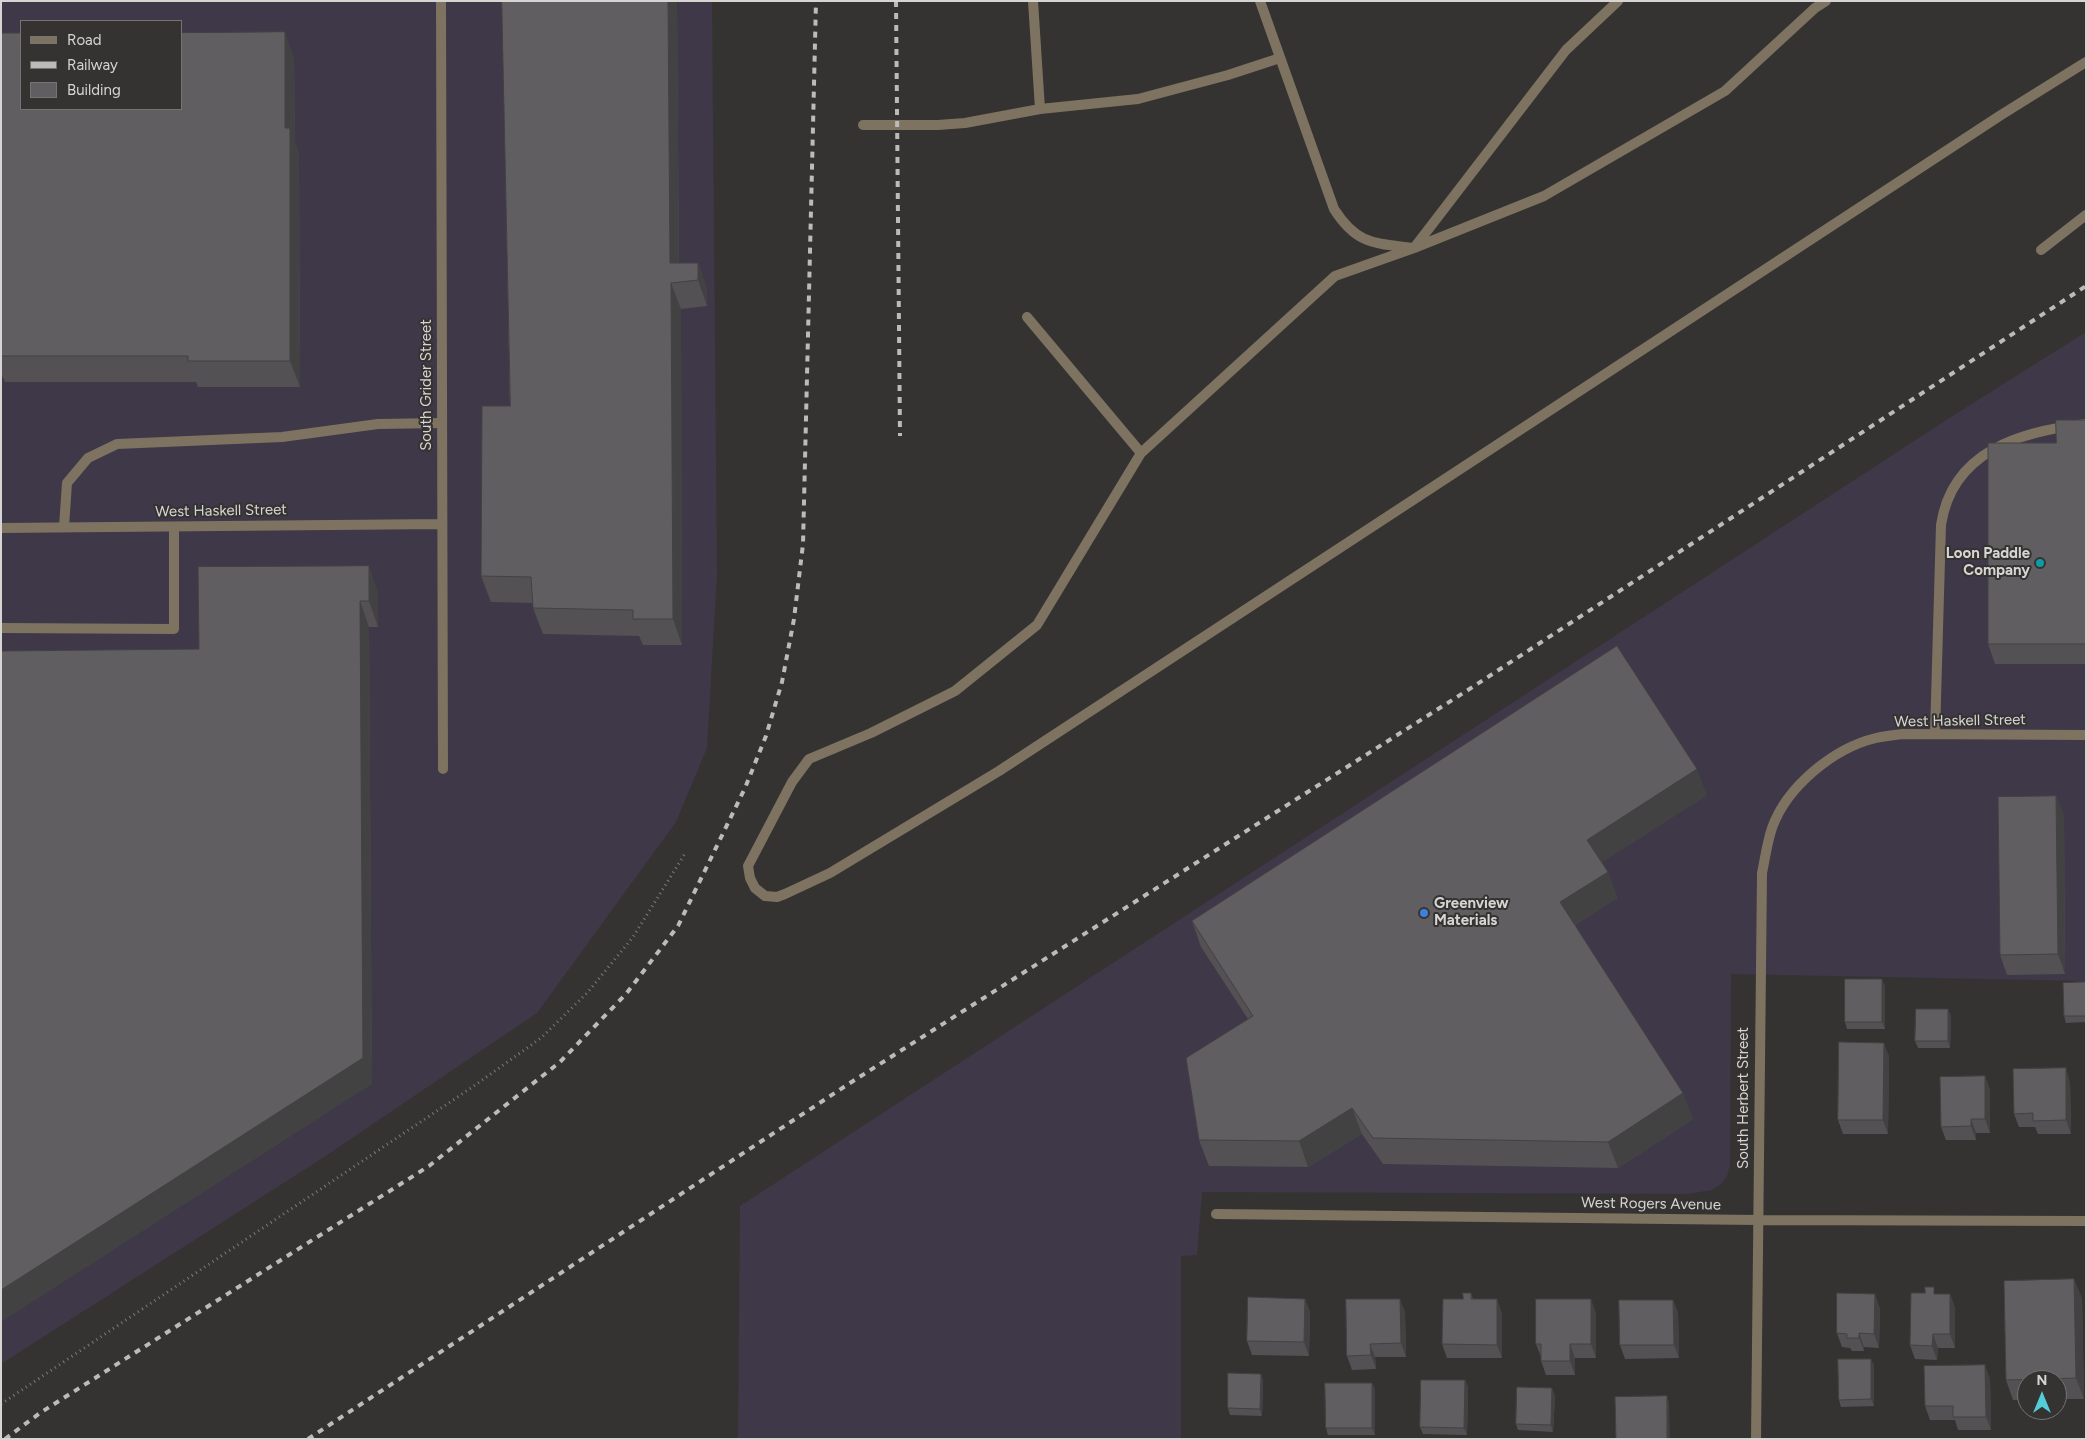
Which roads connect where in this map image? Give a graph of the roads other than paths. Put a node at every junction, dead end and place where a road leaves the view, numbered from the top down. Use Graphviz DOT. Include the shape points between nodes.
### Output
graph roads {
  1 [pos="441,1"];
  2 [pos="1033,1"];
  3 [pos="1260,1"];
  4 [pos="1618,1"];
  5 [pos="1826,1"];
  6 [pos="1280,58"];
  7 [pos="2086,62"];
  8 [pos="1040,109"];
  9 [pos="863,126"];
  10 [pos="2086,215"];
  11 [pos="1414,248"];
  12 [pos="2041,250"];
  13 [pos="1027,317"];
  14 [pos="442,423"];
  15 [pos="2086,424"];
  16 [pos="1141,453"];
  17 [pos="442,524"];
  18 [pos="64,527"];
  19 [pos="174,527"];
  20 [pos="1,528"];
  21 [pos="1,628"];
  22 [pos="1935,734"];
  23 [pos="2086,735"];
  24 [pos="443,769"];
  25 [pos="1813,772"];
  26 [pos="1216,1214"];
  27 [pos="1758,1220"];
  28 [pos="2086,1221"];
  29 [pos="1756,1439"];
  1 -- 14 [label="street, South Grider Street"];
  2 -- 8 [label="street"];
  3 -- 6 [label="street"];
  4 -- 11 [label="street" via="1566,50"];
  5 -- 11 [label="street" via="1725,91 1544,196"];
  6 -- 8 [label="street" via="1138,100"];
  6 -- 11 [label="street" via="1334,209 1343,223 1358,237"];
  7 -- 16 [label="street" via="999,771 830,873 777,897 765,896 755,888 748,866 792,782 808,759 871,733 955,691 1036,625"];
  8 -- 9 [label="street" via="938,125"];
  10 -- 12 [label="street"];
  11 -- 16 [label="street" via="1335,276"];
  13 -- 16 [label="street"];
  14 -- 17 [label="street, South Grider Street"];
  14 -- 18 [label="street" via="378,424 282,437 117,444 88,458 67,484"];
  15 -- 22 [label="street" via="2057,427 2029,435 1984,454 1967,467 1950,496 1941,525"];
  17 -- 19 [label="street, West Haskell Street"];
  17 -- 24 [label="street, South Grider Street"];
  18 -- 19 [label="street, West Haskell Street"];
  18 -- 20 [label="street, West Haskell Street"];
  19 -- 21 [label="street" via="174,629"];
  22 -- 23 [label="street, West Haskell Street"];
  22 -- 25 [label="street, West Haskell Street" via="1876,738 1851,747"];
  25 -- 27 [label="street, South Herbert Street" via="1791,794 1772,827 1762,873"];
  26 -- 27 [label="street, West Rogers Avenue"];
  27 -- 28 [label="street, West Rogers Avenue"];
  27 -- 29 [label="street, South Herbert Street"];
}
